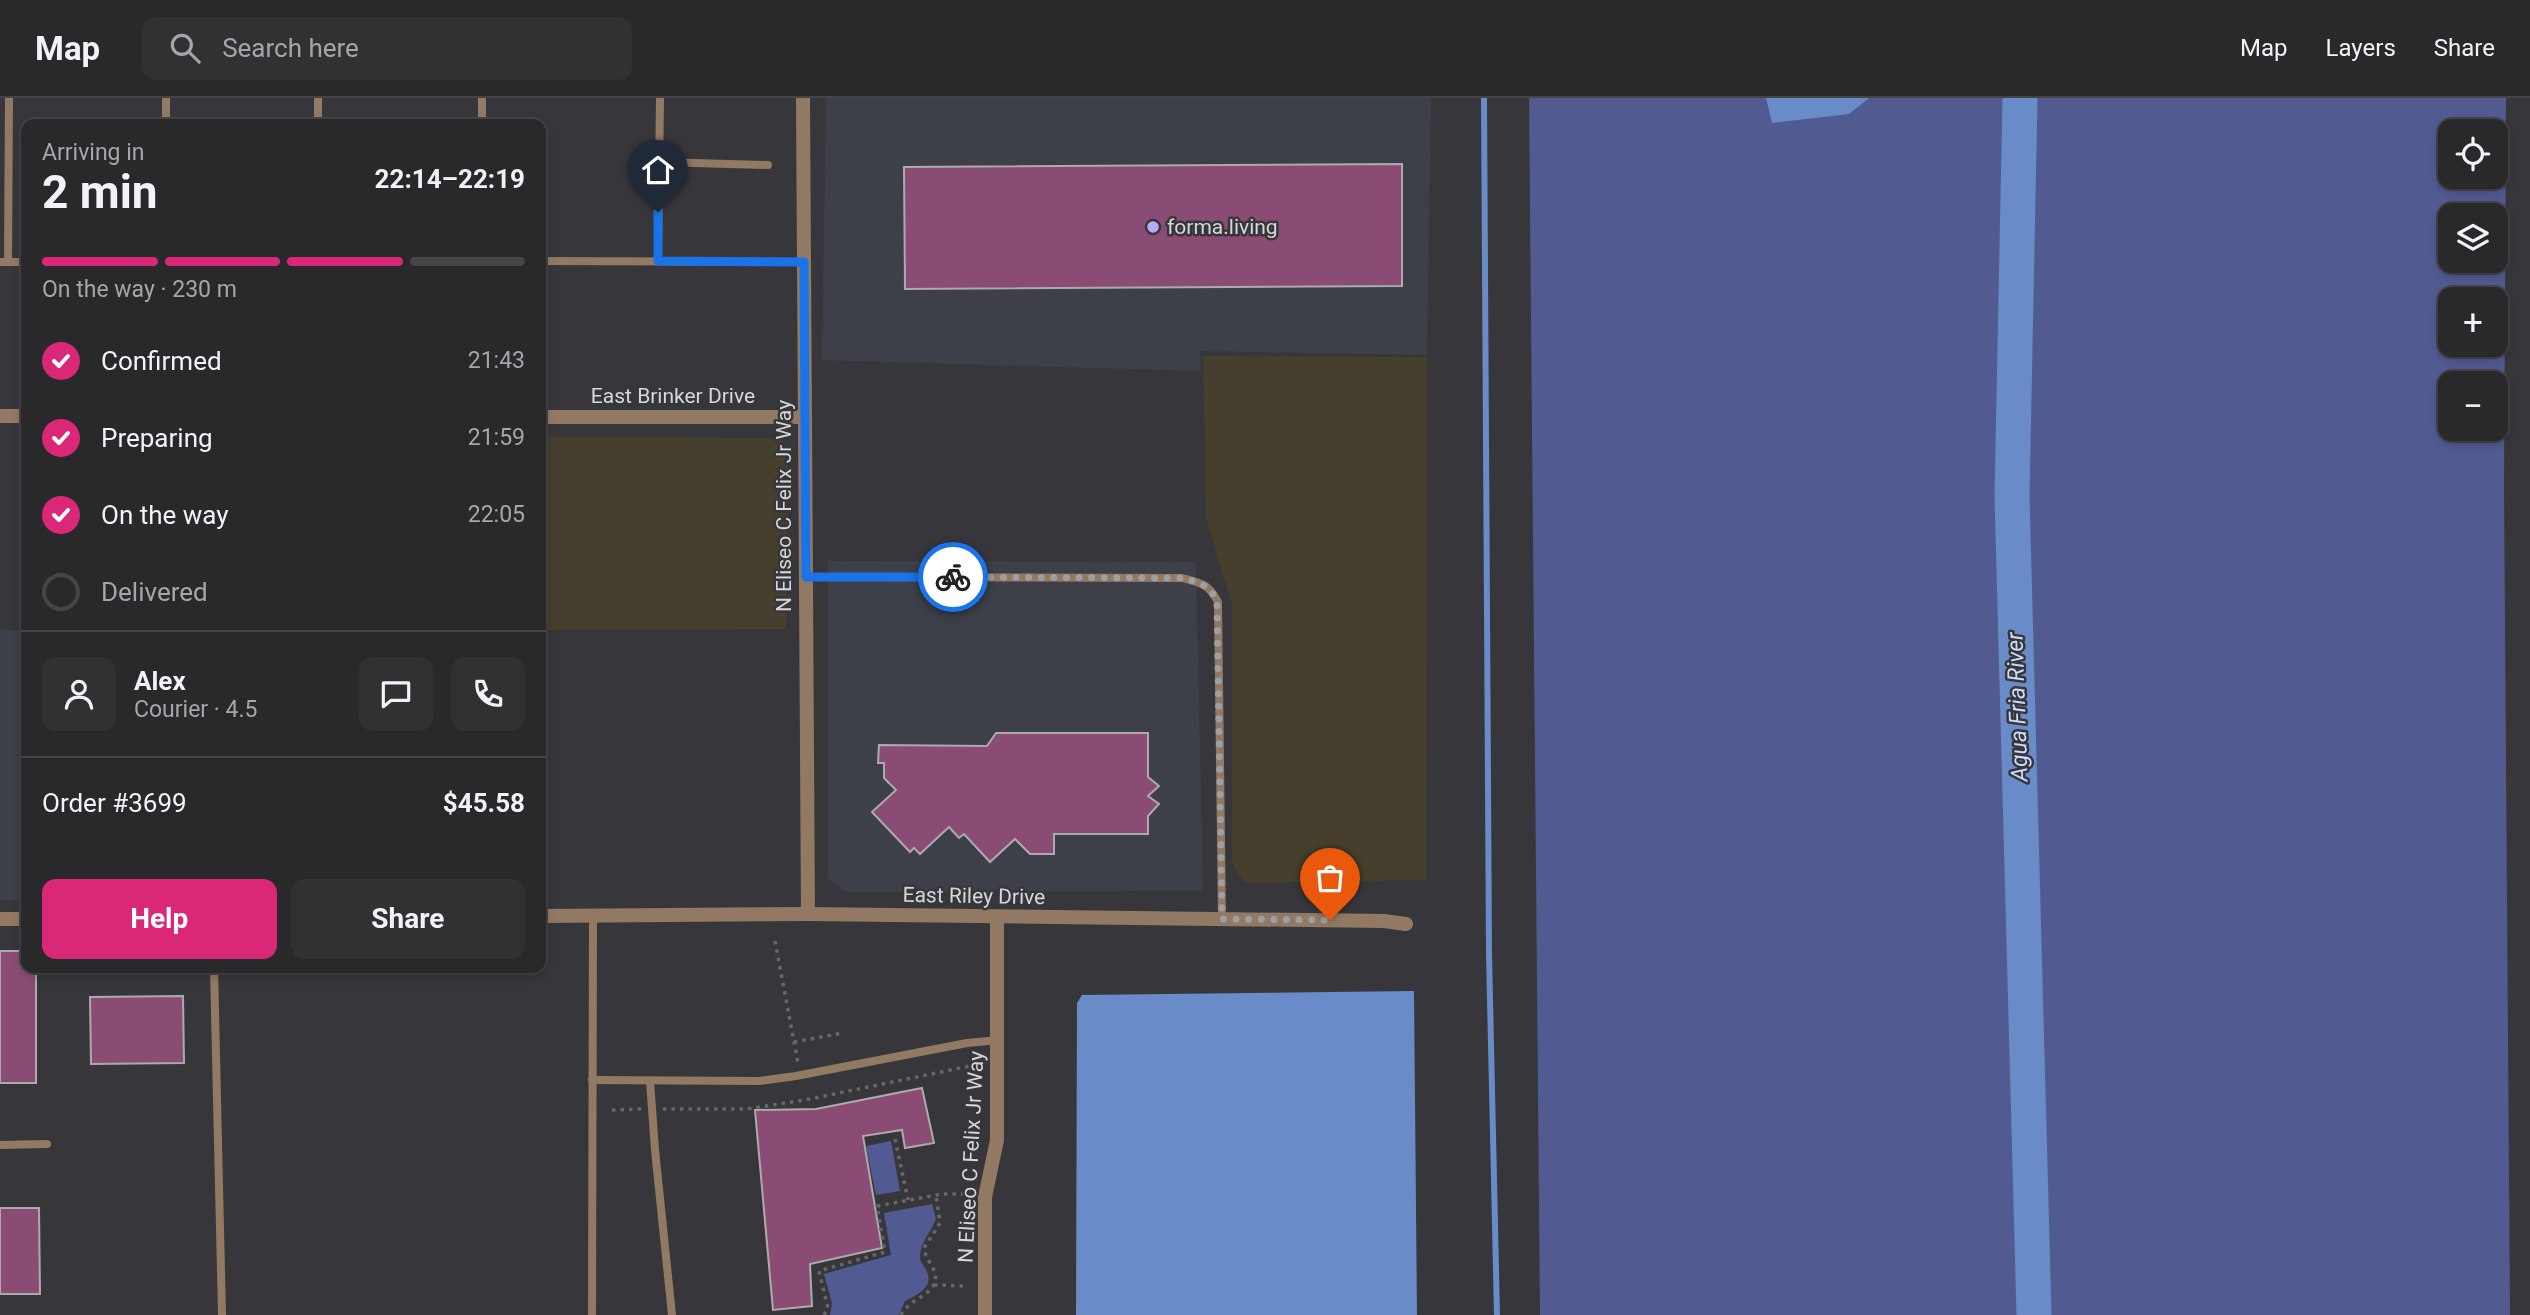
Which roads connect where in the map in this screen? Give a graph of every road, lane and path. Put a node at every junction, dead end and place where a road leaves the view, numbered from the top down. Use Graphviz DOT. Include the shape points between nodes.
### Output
graph roads {
  1 [pos="9,98"];
  2 [pos="166,98"];
  3 [pos="318,98"];
  4 [pos="482,98"];
  5 [pos="660,98"];
  6 [pos="803,98"];
  7 [pos="166,119"];
  8 [pos="318,119"];
  9 [pos="482,119"];
  10 [pos="659,162"];
  11 [pos="768,165"];
  12 [pos="546,261"];
  13 [pos="658,261"];
  14 [pos="4,262"];
  15 [pos="804,262"];
  16 [pos="0,416"];
  17 [pos="21,416"];
  18 [pos="546,417"];
  19 [pos="804,417"];
  20 [pos="806,577"];
  21 [pos="808,914"];
  22 [pos="593,915"];
  23 [pos="546,916"];
  24 [pos="997,917"];
  25 [pos="0,919"];
  26 [pos="21,919"];
  27 [pos="1222,919"];
  28 [pos="1406,924"];
  29 [pos="775,941"];
  30 [pos="214,973"];
  31 [pos="843,1033"];
  32 [pos="998,1040"];
  33 [pos="794,1042"];
  34 [pos="982,1064"];
  35 [pos="801,1075"];
  36 [pos="592,1080"];
  37 [pos="650,1081"];
  38 [pos="805,1100"];
  39 [pos="652,1109"];
  40 [pos="612,1110"];
  41 [pos="895,1139"];
  42 [pos="47,1144"];
  43 [pos="0,1145"];
  44 [pos="970,1194"];
  45 [pos="936,1195"];
  46 [pos="908,1200"];
  47 [pos="934,1285"];
  48 [pos="967,1286"];
  49 [pos="222,1315"];
  50 [pos="592,1315"];
  51 [pos="672,1315"];
  52 [pos="824,1315"];
  53 [pos="901,1315"];
  54 [pos="985,1315"];
  1 -- 14 [label="lane"];
  2 -- 7 [label="lane"];
  3 -- 8 [label="lane"];
  4 -- 9 [label="lane"];
  5 -- 10 [label="lane"];
  6 -- 15 [label="street, N Eliseo C Felix Jr Way"];
  10 -- 11 [label="lane"];
  10 -- 13 [label="lane"];
  12 -- 13 [label="lane"];
  13 -- 15 [label="lane"];
  15 -- 19 [label="street, N Eliseo C Felix Jr Way"];
  16 -- 17 [label="street"];
  18 -- 19 [label="street, East Brinker Drive"];
  19 -- 20 [label="street, N Eliseo C Felix Jr Way"];
  20 -- 21 [label="street, N Eliseo C Felix Jr Way"];
  20 -- 27 [label="lane" via="1182,578 1211,589 1217,602"];
  21 -- 22 [label="street, East Riley Drive"];
  21 -- 24 [label="street, East Riley Drive"];
  22 -- 23 [label="street, East Riley Drive"];
  22 -- 36 [label="lane"];
  24 -- 27 [label="street, East Riley Drive"];
  24 -- 32 [label="street, N Eliseo C Felix Jr Way"];
  25 -- 26 [label="street"];
  27 -- 28 [label="street, East Riley Drive"];
  29 -- 33 [label="path"];
  30 -- 49 [label="lane"];
  31 -- 33 [label="path"];
  32 -- 35 [label="lane"];
  32 -- 54 [label="street, N Eliseo C Felix Jr Way" via="997,1140 985,1197"];
  33 -- 35 [label="path"];
  34 -- 38 [label="path"];
  35 -- 37 [label="lane" via="759,1081"];
  35 -- 38 [label="path"];
  36 -- 37 [label="lane"];
  36 -- 50 [label="lane"];
  37 -- 39 [label="lane"];
  38 -- 39 [label="path" via="747,1109"];
  39 -- 40 [label="path"];
  39 -- 51 [label="lane"];
  41 -- 46 [label="path"];
  42 -- 43 [label="lane"];
  44 -- 45 [label="path"];
  45 -- 46 [label="path"];
  45 -- 47 [label="path" via="940,1223 924,1248 936,1275"];
  46 -- 52 [label="path" via="877,1206 885,1252 819,1271 828,1308"];
  47 -- 48 [label="path"];
  47 -- 53 [label="path" via="910,1302"];
}
